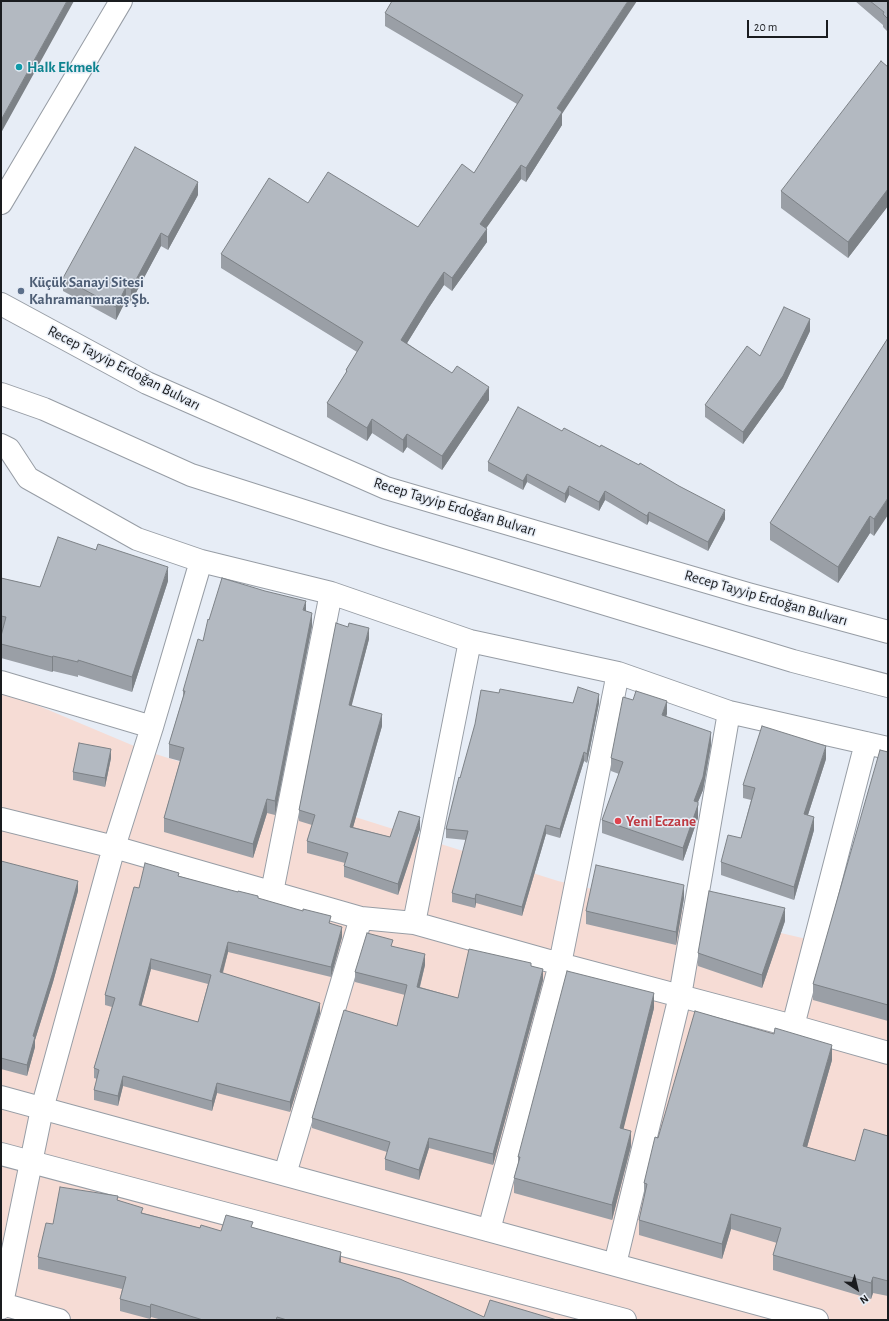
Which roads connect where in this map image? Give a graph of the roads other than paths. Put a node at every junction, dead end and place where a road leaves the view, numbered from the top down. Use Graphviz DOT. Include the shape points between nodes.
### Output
graph roads {
  1 [pos="121,1"];
  2 [pos="1,203"];
  3 [pos="1,304"];
  4 [pos="1,394"];
  5 [pos="1,445"];
  6 [pos="201,561"];
  7 [pos="330,593"];
  8 [pos="888,632"];
  9 [pos="470,641"];
  10 [pos="618,673"];
  11 [pos="1,682"];
  12 [pos="888,686"];
  13 [pos="729,712"];
  14 [pos="152,727"];
  15 [pos="866,743"];
  16 [pos="888,748"];
  17 [pos="1,819"];
  18 [pos="114,847"];
  19 [pos="272,892"];
  20 [pos="361,918"];
  21 [pos="414,923"];
  22 [pos="560,964"];
  23 [pos="680,996"];
  24 [pos="794,1026"];
  25 [pos="888,1053"];
  26 [pos="1,1097"];
  27 [pos="42,1109"];
  28 [pos="1,1154"];
  29 [pos="30,1162"];
  30 [pos="285,1174"];
  31 [pos="489,1230"];
  32 [pos="615,1264"];
  33 [pos="2,1306"];
  34 [pos="591,1315"];
  35 [pos="59,1320"];
  36 [pos="625,1320"];
  37 [pos="817,1320"];
  1 -- 2 [label="street"];
  3 -- 8 [label="street, Recep Tayyip Erdoğan Bulvarı" via="146,383 386,488 748,594"];
  4 -- 12 [label="street" via="44,409 191,475 408,544 785,658"];
  5 -- 6 [label="street" via="10,449 28,478 137,538"];
  6 -- 7 [label="street"];
  6 -- 14 [label="street"];
  7 -- 9 [label="street"];
  7 -- 19 [label="street"];
  9 -- 10 [label="street"];
  9 -- 21 [label="street"];
  10 -- 13 [label="street"];
  10 -- 22 [label="street"];
  11 -- 14 [label="street"];
  13 -- 15 [label="street"];
  13 -- 23 [label="street"];
  14 -- 18 [label="street"];
  15 -- 16 [label="street"];
  15 -- 24 [label="street"];
  17 -- 18 [label="street"];
  18 -- 19 [label="street"];
  18 -- 27 [label="street"];
  19 -- 20 [label="street"];
  20 -- 21 [label="street"];
  20 -- 30 [label="street"];
  21 -- 22 [label="street"];
  22 -- 23 [label="street"];
  22 -- 31 [label="street"];
  23 -- 24 [label="street"];
  23 -- 32 [label="street"];
  24 -- 25 [label="street"];
  26 -- 27 [label="street"];
  27 -- 29 [label="street"];
  27 -- 30 [label="street"];
  28 -- 29 [label="street"];
  29 -- 33 [label="street"];
  29 -- 34 [label="street"];
  30 -- 31 [label="street"];
  31 -- 32 [label="street"];
  32 -- 37 [label="street"];
  33 -- 35 [label="street"];
  34 -- 36 [label="street"];
}
